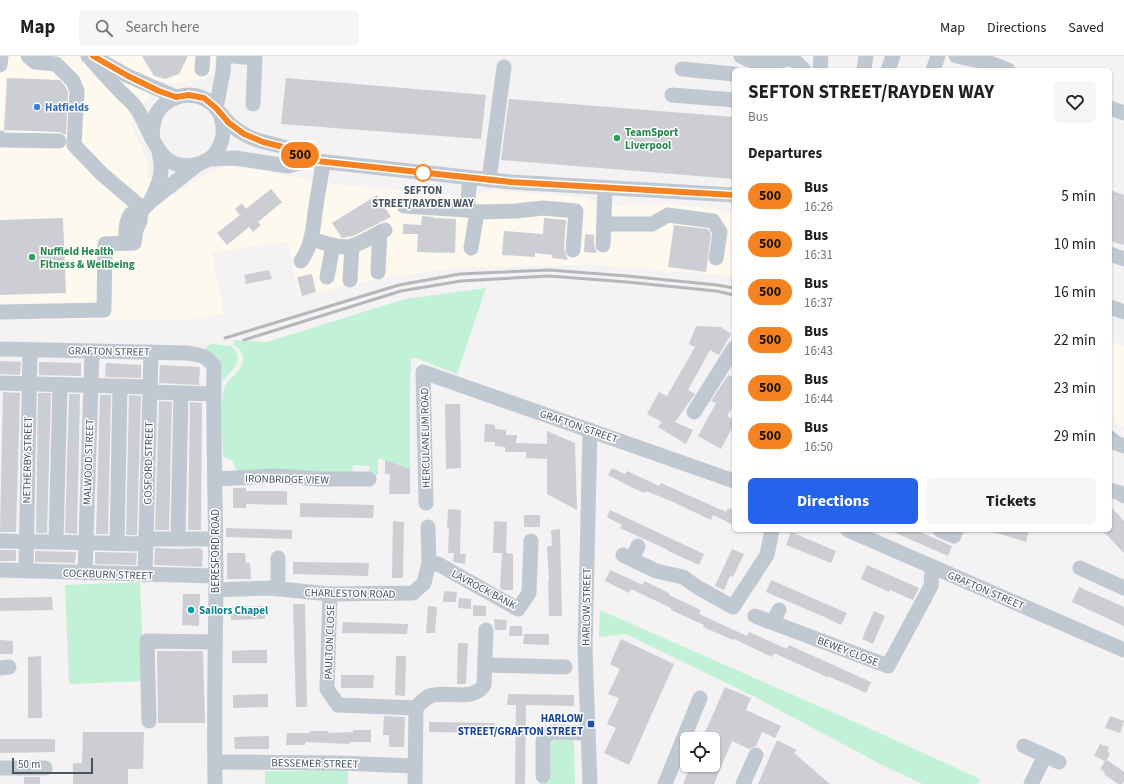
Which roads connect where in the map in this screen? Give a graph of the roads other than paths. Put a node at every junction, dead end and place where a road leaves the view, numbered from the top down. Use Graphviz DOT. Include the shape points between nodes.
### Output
graph roads {
  1 [pos="1,56"];
  2 [pos="28,56"];
  3 [pos="88,56"];
  4 [pos="93,56"];
  5 [pos="224,56"];
  6 [pos="233,56"];
  7 [pos="740,56"];
  8 [pos="821,56"];
  9 [pos="866,56"];
  10 [pos="892,56"];
  11 [pos="938,56"];
  12 [pos="956,56"];
  13 [pos="791,57"];
  14 [pos="0,65"];
  15 [pos="756,66"];
  16 [pos="504,67"];
  17 [pos="802,68"];
  18 [pos="820,68"];
  19 [pos="864,68"];
  20 [pos="889,68"];
  21 [pos="934,68"];
  22 [pos="1003,68"];
  23 [pos="682,69"];
  24 [pos="732,74"];
  25 [pos="221,78"];
  26 [pos="672,95"];
  27 [pos="183,96"];
  28 [pos="732,100"];
  29 [pos="253,104"];
  30 [pos="1112,109"];
  31 [pos="218,111"];
  32 [pos="1124,113"];
  33 [pos="0,138"];
  34 [pos="152,138"];
  35 [pos="59,141"];
  36 [pos="159,152"];
  37 [pos="308,160"];
  38 [pos="204,162"];
  39 [pos="323,163"];
  40 [pos="470,178"];
  41 [pos="489,180"];
  42 [pos="605,188"];
  43 [pos="732,195"];
  44 [pos="404,206"];
  45 [pos="145,207"];
  46 [pos="472,211"];
  47 [pos="604,224"];
  48 [pos="727,234"];
  49 [pos="312,239"];
  50 [pos="332,245"];
  51 [pos="603,245"];
  52 [pos="352,246"];
  53 [pos="471,248"];
  54 [pos="573,250"];
  55 [pos="1112,255"];
  56 [pos="716,258"];
  57 [pos="1124,259"];
  58 [pos="301,261"];
  59 [pos="378,272"];
  60 [pos="327,277"];
  61 [pos="350,280"];
  62 [pos="1112,308"];
  63 [pos="0,312"];
  64 [pos="1124,312"];
  65 [pos="0,349"];
  66 [pos="30,350"];
  67 [pos="92,351"];
  68 [pos="732,351"];
  69 [pos="152,352"];
  70 [pos="214,366"];
  71 [pos="423,372"];
  72 [pos="0,383"];
  73 [pos="29,384"];
  74 [pos="60,384"];
  75 [pos="90,385"];
  76 [pos="120,386"];
  77 [pos="150,390"];
  78 [pos="180,393"];
  79 [pos="213,394"];
  80 [pos="694,412"];
  81 [pos="590,430"];
  82 [pos="1112,442"];
  83 [pos="1124,446"];
  84 [pos="362,476"];
  85 [pos="215,479"];
  86 [pos="732,480"];
  87 [pos="1112,491"];
  88 [pos="1124,496"];
  89 [pos="426,503"];
  90 [pos="428,527"];
  91 [pos="772,532"];
  92 [pos="853,532"];
  93 [pos="945,532"];
  94 [pos="955,532"];
  95 [pos="178,538"];
  96 [pos="215,538"];
  97 [pos="0,541"];
  98 [pos="146,541"];
  99 [pos="531,541"];
  100 [pos="25,542"];
  101 [pos="56,542"];
  102 [pos="86,543"];
  103 [pos="117,543"];
  104 [pos="631,554"];
  105 [pos="278,558"];
  106 [pos="429,562"];
  107 [pos="932,567"];
  108 [pos="1080,568"];
  109 [pos="0,570"];
  110 [pos="26,571"];
  111 [pos="86,573"];
  112 [pos="145,575"];
  113 [pos="216,583"];
  114 [pos="1124,588"];
  115 [pos="278,589"];
  116 [pos="330,594"];
  117 [pos="755,616"];
  118 [pos="486,630"];
  119 [pos="214,642"];
  120 [pos="1124,650"];
  121 [pos="485,665"];
  122 [pos="565,667"];
  123 [pos="700,698"];
  124 [pos="416,708"];
  125 [pos="149,721"];
  126 [pos="588,733"];
  127 [pos="1024,746"];
  128 [pos="756,755"];
  129 [pos="215,762"];
  130 [pos="414,766"];
  131 [pos="0,768"];
  132 [pos="46,768"];
  133 [pos="543,776"];
  134 [pos="215,784"];
  135 [pos="415,784"];
  136 [pos="590,784"];
  137 [pos="665,784"];
  138 [pos="743,784"];
  139 [pos="1031,784"];
  1 -- 14 [label="street"];
  2 -- 45 [label="street" via="35,62 56,64 73,81 77,91 74,145 102,174"];
  3 -- 34 [label="street" via="134,104"];
  4 -- 27 [label="street" via="134,79"];
  5 -- 25 [label="street"];
  6 -- 29 [label="street" via="256,58"];
  7 -- 15 [label="street"];
  8 -- 18 [label="street"];
  9 -- 19 [label="street"];
  10 -- 20 [label="street"];
  11 -- 21 [label="street"];
  12 -- 22 [label="street"];
  13 -- 15 [label="street"];
  13 -- 17 [label="street"];
  16 -- 41 [label="street"];
  23 -- 24 [label="street"];
  25 -- 27 [label="street" via="207,87"];
  25 -- 31 [label="street"];
  26 -- 28 [label="street"];
  27 -- 31 [label="street" via="204,98"];
  27 -- 34 [label="street" via="167,102 160,109 155,118"];
  30 -- 32 [label="street"];
  31 -- 37 [label="street" via="244,134 291,149"];
  31 -- 38 [label="street" via="224,128 222,143 217,152"];
  33 -- 35 [label="street"];
  34 -- 36 [label="street"];
  36 -- 38 [label="street" via="178,164 189,166"];
  36 -- 45 [label="street" via="160,182"];
  37 -- 38 [label="street" via="288,166 236,158"];
  37 -- 39 [label="street"];
  38 -- 45 [label="street"];
  39 -- 40 [label="street"];
  39 -- 49 [label="street"];
  40 -- 41 [label="street"];
  40 -- 46 [label="street"];
  41 -- 42 [label="street"];
  42 -- 43 [label="street"];
  42 -- 47 [label="street"];
  44 -- 46 [label="street"];
  45 -- 63 [label="street" via="131,214 128,220 126,226 130,243 105,244 104,310"];
  46 -- 53 [label="street"];
  46 -- 54 [label="street" via="543,208 576,211"];
  47 -- 48 [label="street" via="652,224 668,215 713,221"];
  47 -- 51 [label="street"];
  48 -- 56 [label="street"];
  49 -- 50 [label="street"];
  49 -- 58 [label="street"];
  50 -- 52 [label="street"];
  50 -- 60 [label="street"];
  52 -- 59 [label="street" via="382,231"];
  52 -- 61 [label="street"];
  55 -- 57 [label="street"];
  62 -- 64 [label="street"];
  65 -- 66 [label="street, GRAFTON STREET"];
  66 -- 67 [label="street, GRAFTON STREET"];
  66 -- 73 [label="street, NETHERBY STREET"];
  67 -- 69 [label="street, GRAFTON STREET"];
  67 -- 75 [label="street, MALWOOD STREET"];
  68 -- 80 [label="street"];
  69 -- 70 [label="street, GRAFTON STREET" via="198,354 208,358"];
  69 -- 77 [label="street, GOSFORD STREET"];
  70 -- 79 [label="street, BERESFORD ROAD"];
  71 -- 81 [label="street, GRAFTON STREET"];
  71 -- 89 [label="street, HERCULANEUM ROAD"];
  72 -- 73 [label="street"];
  73 -- 74 [label="street"];
  73 -- 100 [label="street, NETHERBY STREET"];
  74 -- 75 [label="street"];
  74 -- 101 [label="street"];
  75 -- 76 [label="street"];
  75 -- 102 [label="street, MALWOOD STREET"];
  76 -- 77 [label="street"];
  76 -- 103 [label="street"];
  77 -- 78 [label="street"];
  77 -- 98 [label="street, GOSFORD STREET"];
  78 -- 79 [label="street"];
  78 -- 95 [label="street"];
  79 -- 85 [label="street, BERESFORD ROAD"];
  81 -- 86 [label="street, GRAFTON STREET"];
  81 -- 126 [label="street, HARLOW STREET" via="585,648"];
  82 -- 83 [label="street, bridge"];
  84 -- 85 [label="street, IRONBRIDGE VIEW" via="319,480 276,476"];
  85 -- 96 [label="street, BERESFORD ROAD"];
  87 -- 88 [label="street"];
  90 -- 106 [label="street, CHARLESTON ROAD"];
  91 -- 104 [label="street" via="767,554 734,607 683,577 656,571"];
  92 -- 107 [label="street, GRAFTON STREET"];
  93 -- 94 [label="street" via="954,536"];
  95 -- 96 [label="street"];
  95 -- 98 [label="street"];
  96 -- 113 [label="street, BERESFORD ROAD"];
  97 -- 100 [label="street"];
  98 -- 103 [label="street"];
  98 -- 112 [label="street, GOSFORD STREET"];
  99 -- 106 [label="street, LAVROCK BANK" via="529,593 518,609 438,564"];
  100 -- 101 [label="street"];
  100 -- 110 [label="street, NETHERBY STREET"];
  101 -- 102 [label="street"];
  102 -- 103 [label="street"];
  102 -- 111 [label="street, MALWOOD STREET"];
  105 -- 115 [label="street"];
  106 -- 116 [label="street, CHARLESTON ROAD" via="424,583 413,593"];
  107 -- 117 [label="street, BEWEY CLOSE" via="931,586 888,666 776,616"];
  107 -- 120 [label="street, GRAFTON STREET"];
  108 -- 114 [label="street"];
  109 -- 110 [label="street, COCKBURN STREET"];
  110 -- 111 [label="street, COCKBURN STREET"];
  111 -- 112 [label="street, COCKBURN STREET"];
  112 -- 113 [label="street, COCKBURN STREET"];
  113 -- 115 [label="street, CHARLESTON ROAD"];
  113 -- 119 [label="street, BERESFORD ROAD"];
  115 -- 116 [label="street, CHARLESTON ROAD"];
  116 -- 124 [label="street, PAULTON CLOSE" via="327,689 338,705"];
  118 -- 121 [label="street"];
  119 -- 125 [label="street" via="147,641"];
  119 -- 129 [label="street, BERESFORD ROAD"];
  121 -- 122 [label="street"];
  121 -- 124 [label="street" via="484,685 478,692 473,695 434,694"];
  123 -- 137 [label="street"];
  124 -- 130 [label="street"];
  126 -- 133 [label="street" via="547,734 543,741"];
  126 -- 136 [label="street, HARLOW STREET"];
  127 -- 139 [label="street" via="1052,759"];
  128 -- 138 [label="street"];
  129 -- 130 [label="street, BESSEMER STREET"];
  129 -- 134 [label="street, BERESFORD ROAD"];
  130 -- 135 [label="street"];
  131 -- 132 [label="street"];
}
